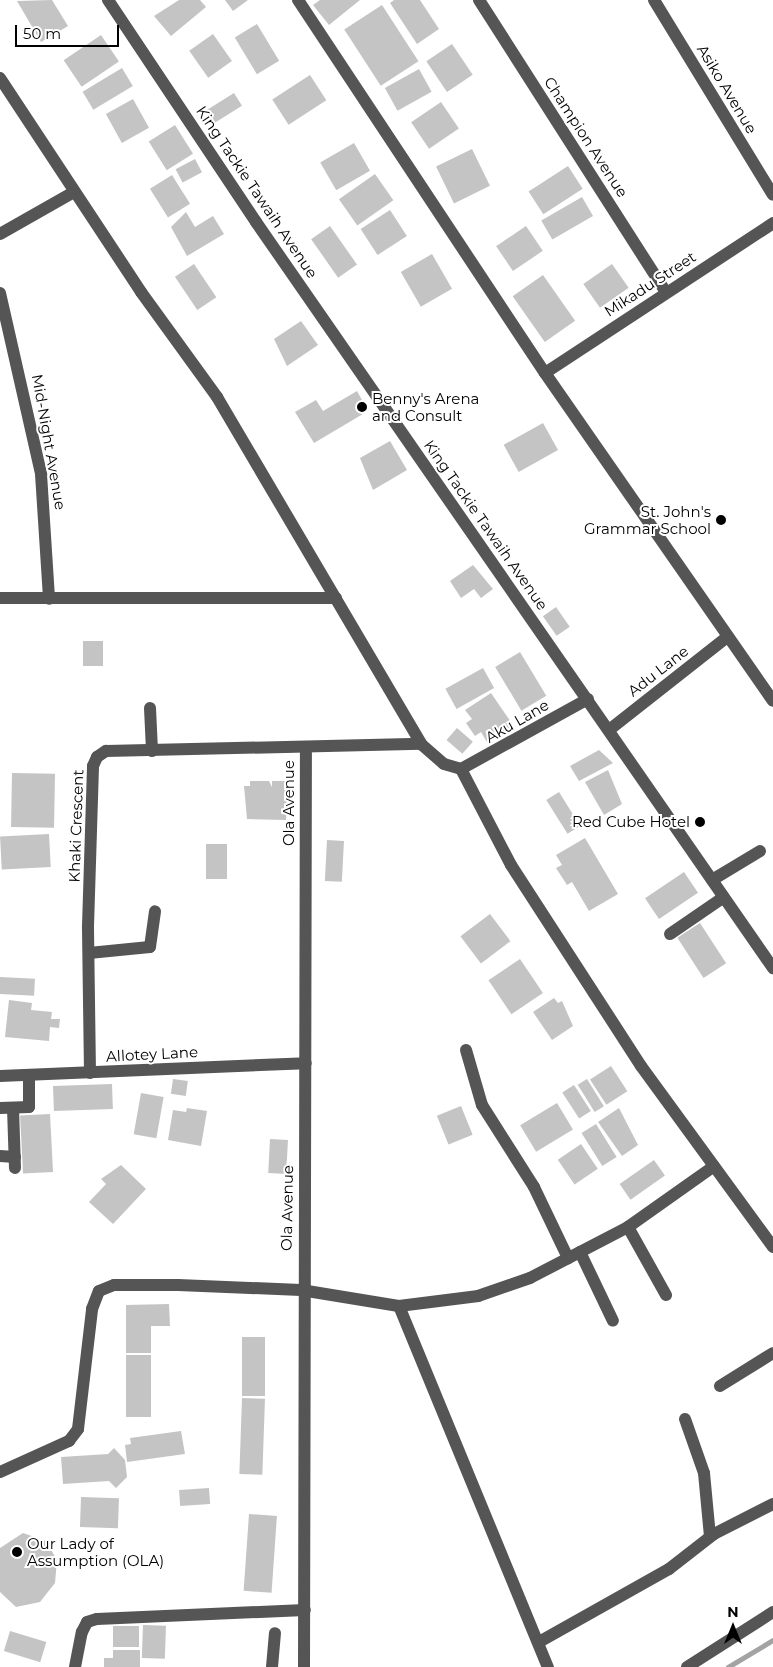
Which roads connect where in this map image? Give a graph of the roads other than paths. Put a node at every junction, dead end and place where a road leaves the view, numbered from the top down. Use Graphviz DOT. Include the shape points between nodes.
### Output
graph roads {
  1 [pos="108,0"];
  2 [pos="298,0"];
  3 [pos="479,0"];
  4 [pos="654,0"];
  5 [pos="0,78"];
  6 [pos="74,192"];
  7 [pos="773,195"];
  8 [pos="773,223"];
  9 [pos="0,234"];
  10 [pos="666,292"];
  11 [pos="0,294"];
  12 [pos="545,373"];
  13 [pos="0,598"];
  14 [pos="336,598"];
  15 [pos="50,599"];
  16 [pos="727,637"];
  17 [pos="588,699"];
  18 [pos="773,701"];
  19 [pos="150,708"];
  20 [pos="609,730"];
  21 [pos="422,744"];
  22 [pos="306,749"];
  23 [pos="152,751"];
  24 [pos="461,769"];
  25 [pos="760,851"];
  26 [pos="712,880"];
  27 [pos="724,897"];
  28 [pos="155,911"];
  29 [pos="670,934"];
  30 [pos="89,953"];
  31 [pos="773,968"];
  32 [pos="466,1050"];
  33 [pos="306,1063"];
  34 [pos="90,1073"];
  35 [pos="29,1075"];
  36 [pos="0,1076"];
  37 [pos="6,1108"];
  38 [pos="0,1156"];
  39 [pos="714,1166"];
  40 [pos="628,1227"];
  41 [pos="773,1247"];
  42 [pos="574,1255"];
  43 [pos="302,1290"];
  44 [pos="666,1295"];
  45 [pos="399,1306"];
  46 [pos="613,1321"];
  47 [pos="773,1353"];
  48 [pos="720,1386"];
  49 [pos="686,1419"];
  50 [pos="0,1472"];
  51 [pos="773,1504"];
  52 [pos="710,1536"];
  53 [pos="305,1610"];
  54 [pos="773,1612"];
  55 [pos="275,1633"];
  56 [pos="538,1642"];
  57 [pos="75,1667"];
  58 [pos="272,1667"];
  59 [pos="304,1667"];
  60 [pos="548,1667"];
  61 [pos="687,1667"];
  1 -- 17 [label="street, King Tackie Tawaih Avenue" via="256,222"];
  2 -- 12 [label="street"];
  3 -- 10 [label="street, Champion Avenue"];
  4 -- 7 [label="street, Asiko Avenue"];
  5 -- 6 [label="street"];
  6 -- 9 [label="street"];
  6 -- 14 [label="street" via="192,359"];
  8 -- 10 [label="street, Mikadu Street"];
  10 -- 12 [label="street, Mikadu Street"];
  11 -- 15 [label="street, Mid-Night Avenue" via="41,474"];
  12 -- 16 [label="street"];
  13 -- 15 [label="street"];
  14 -- 15 [label="street"];
  14 -- 21 [label="street"];
  16 -- 18 [label="street"];
  16 -- 20 [label="street, Adu Lane"];
  17 -- 20 [label="street, King Tackie Tawaih Avenue"];
  17 -- 24 [label="street, Aku Lane"];
  19 -- 23 [label="street"];
  20 -- 26 [label="street, King Tackie Tawaih Avenue"];
  21 -- 22 [label="street, Khaki Crescent"];
  21 -- 24 [label="street" via="444,764"];
  22 -- 23 [label="street, Khaki Crescent"];
  22 -- 33 [label="street, Ola Avenue"];
  23 -- 30 [label="street, Khaki Crescent" via="106,751 93,766"];
  24 -- 39 [label="street" via="511,865 641,1066"];
  25 -- 26 [label="street"];
  26 -- 27 [label="street, King Tackie Tawaih Avenue"];
  27 -- 29 [label="street"];
  27 -- 31 [label="street, King Tackie Tawaih Avenue"];
  28 -- 30 [label="street" via="150,946"];
  30 -- 34 [label="street, Khaki Crescent"];
  32 -- 42 [label="street" via="482,1105"];
  33 -- 34 [label="street, Allotey Lane"];
  33 -- 43 [label="street, Ola Avenue"];
  34 -- 35 [label="street, Allotey Lane"];
  35 -- 36 [label="street, Allotey Lane"];
  35 -- 37 [label="street" via="28,1107"];
  37 -- 38 [label="street" via="15,1162"];
  39 -- 40 [label="street"];
  39 -- 41 [label="street"];
  40 -- 42 [label="street"];
  40 -- 44 [label="street"];
  42 -- 45 [label="street" via="530,1278 478,1296"];
  42 -- 46 [label="street"];
  43 -- 45 [label="street"];
  43 -- 50 [label="street" via="114,1285 99,1291 92,1309 78,1429 69,1441"];
  43 -- 53 [label="street, Ola Avenue"];
  45 -- 56 [label="street"];
  47 -- 48 [label="street"];
  49 -- 52 [label="street" via="704,1473"];
  51 -- 52 [label="street"];
  52 -- 56 [label="street" via="669,1569"];
  53 -- 57 [label="street" via="97,1619 87,1622 82,1632"];
  53 -- 59 [label="street, Ola Avenue"];
  54 -- 61 [label="street"];
  55 -- 58 [label="street"];
  56 -- 60 [label="street"];
}
